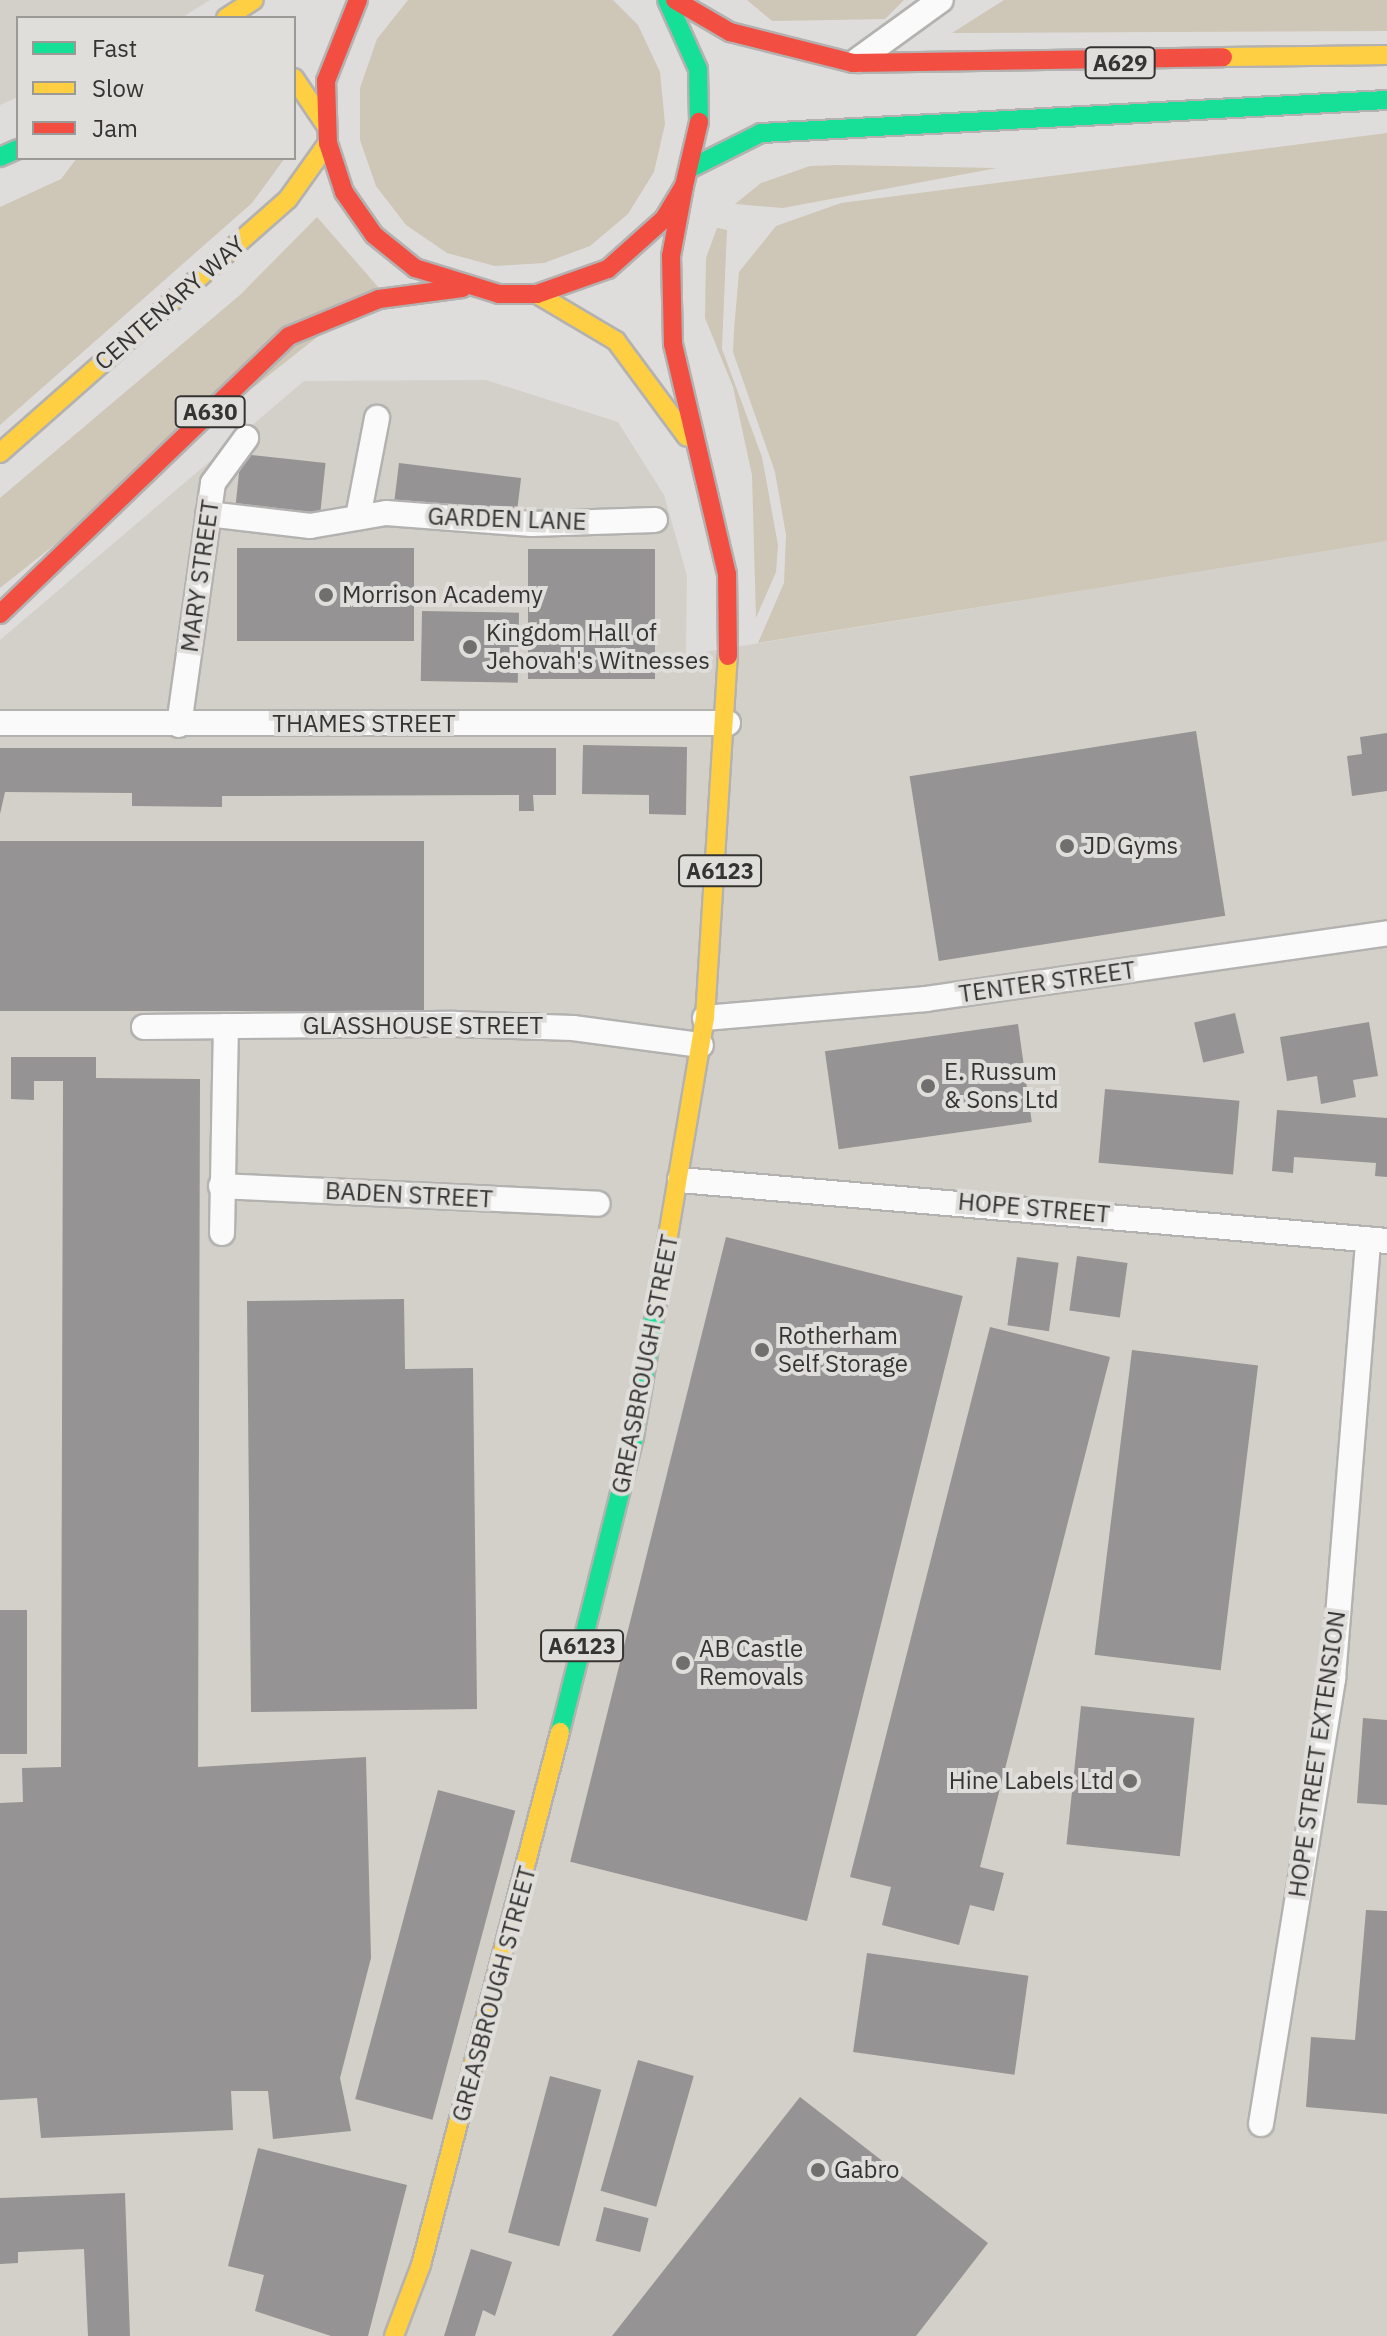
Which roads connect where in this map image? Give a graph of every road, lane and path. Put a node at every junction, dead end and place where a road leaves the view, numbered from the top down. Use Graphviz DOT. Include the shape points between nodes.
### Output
graph roads {
  1 [pos="254,0"];
  2 [pos="358,0"];
  3 [pos="667,0"];
  4 [pos="675,0"];
  5 [pos="941,0"];
  6 [pos="229,16"];
  7 [pos="1387,55"];
  8 [pos="853,63"];
  9 [pos="296,81"];
  10 [pos="1387,100"];
  11 [pos="325,124"];
  12 [pos="328,143"];
  13 [pos="693,167"];
  14 [pos="684,186"];
  15 [pos="462,288"];
  16 [pos="537,294"];
  17 [pos="377,418"];
  18 [pos="246,438"];
  19 [pos="694,447"];
  20 [pos="0,453"];
  21 [pos="208,514"];
  22 [pos="358,517"];
  23 [pos="655,520"];
  24 [pos="0,614"];
  25 [pos="0,723"];
  26 [pos="728,723"];
  27 [pos="179,725"];
  28 [pos="1387,933"];
  29 [pos="705,1018"];
  30 [pos="226,1026"];
  31 [pos="144,1027"];
  32 [pos="701,1045"];
  33 [pos="680,1180"];
  34 [pos="221,1186"];
  35 [pos="598,1204"];
  36 [pos="222,1233"];
  37 [pos="1378,1240"];
  38 [pos="1261,2124"];
  39 [pos="421,2265"];
  40 [pos="394,2336"];
  41 [pos="416,2336"];
  1 -- 6 [label="main road"];
  2 -- 11 [label="main road, A630" via="337,39"];
  3 -- 13 [label="main road, A630" via="698,69"];
  4 -- 8 [label="main road, A629" via="730,32"];
  5 -- 8 [label="street"];
  7 -- 8 [label="main road, A629"];
  9 -- 11 [label="main road"];
  10 -- 13 [label="main road, A629" via="761,133"];
  11 -- 12 [label="main road, A630"];
  12 -- 15 [label="main road, A630" via="344,192 374,235 415,268"];
  12 -- 20 [label="main road, CENTENARY WAY" via="288,199"];
  13 -- 14 [label="main road, A630"];
  14 -- 16 [label="main road, A630" via="639,247 597,274"];
  14 -- 19 [label="main road, GREASBROUGH STREET / A6123" via="671,256 673,344"];
  15 -- 16 [label="main road, A630"];
  15 -- 24 [label="main road, A630" via="379,299 289,336"];
  16 -- 19 [label="main road, GREASBROUGH STREET / A6123" via="616,341"];
  17 -- 22 [label="street"];
  18 -- 21 [label="street, MARY STREET" via="213,483"];
  19 -- 26 [label="main road, GREASBROUGH STREET / A6123" via="716,508 727,574"];
  21 -- 22 [label="street, GARDEN LANE" via="310,526"];
  21 -- 27 [label="street, MARY STREET"];
  22 -- 23 [label="street, GARDEN LANE"];
  25 -- 27 [label="street, THAMES STREET"];
  26 -- 27 [label="street, THAMES STREET"];
  26 -- 29 [label="main road, GREASBROUGH STREET / A6123"];
  28 -- 29 [label="street, TENTER STREET" via="926,999"];
  29 -- 32 [label="main road, GREASBROUGH STREET / A6123"];
  30 -- 31 [label="street, GLASSHOUSE STREET"];
  30 -- 32 [label="street, GLASSHOUSE STREET" via="573,1028"];
  30 -- 34 [label="street"];
  32 -- 33 [label="main road, GREASBROUGH STREET / A6123"];
  33 -- 37 [label="street, HOPE STREET"];
  33 -- 39 [label="main road, GREASBROUGH STREET / A6123" via="634,1437"];
  34 -- 35 [label="street, BADEN STREET"];
  34 -- 36 [label="street"];
  37 -- 38 [label="street, HOPE STREET EXTENSION" via="1333,1678"];
  39 -- 40 [label="main road, GREASBROUGH STREET / A6123"];
  39 -- 41 [label="main road, GREASBROUGH STREET / A6123"];
}
